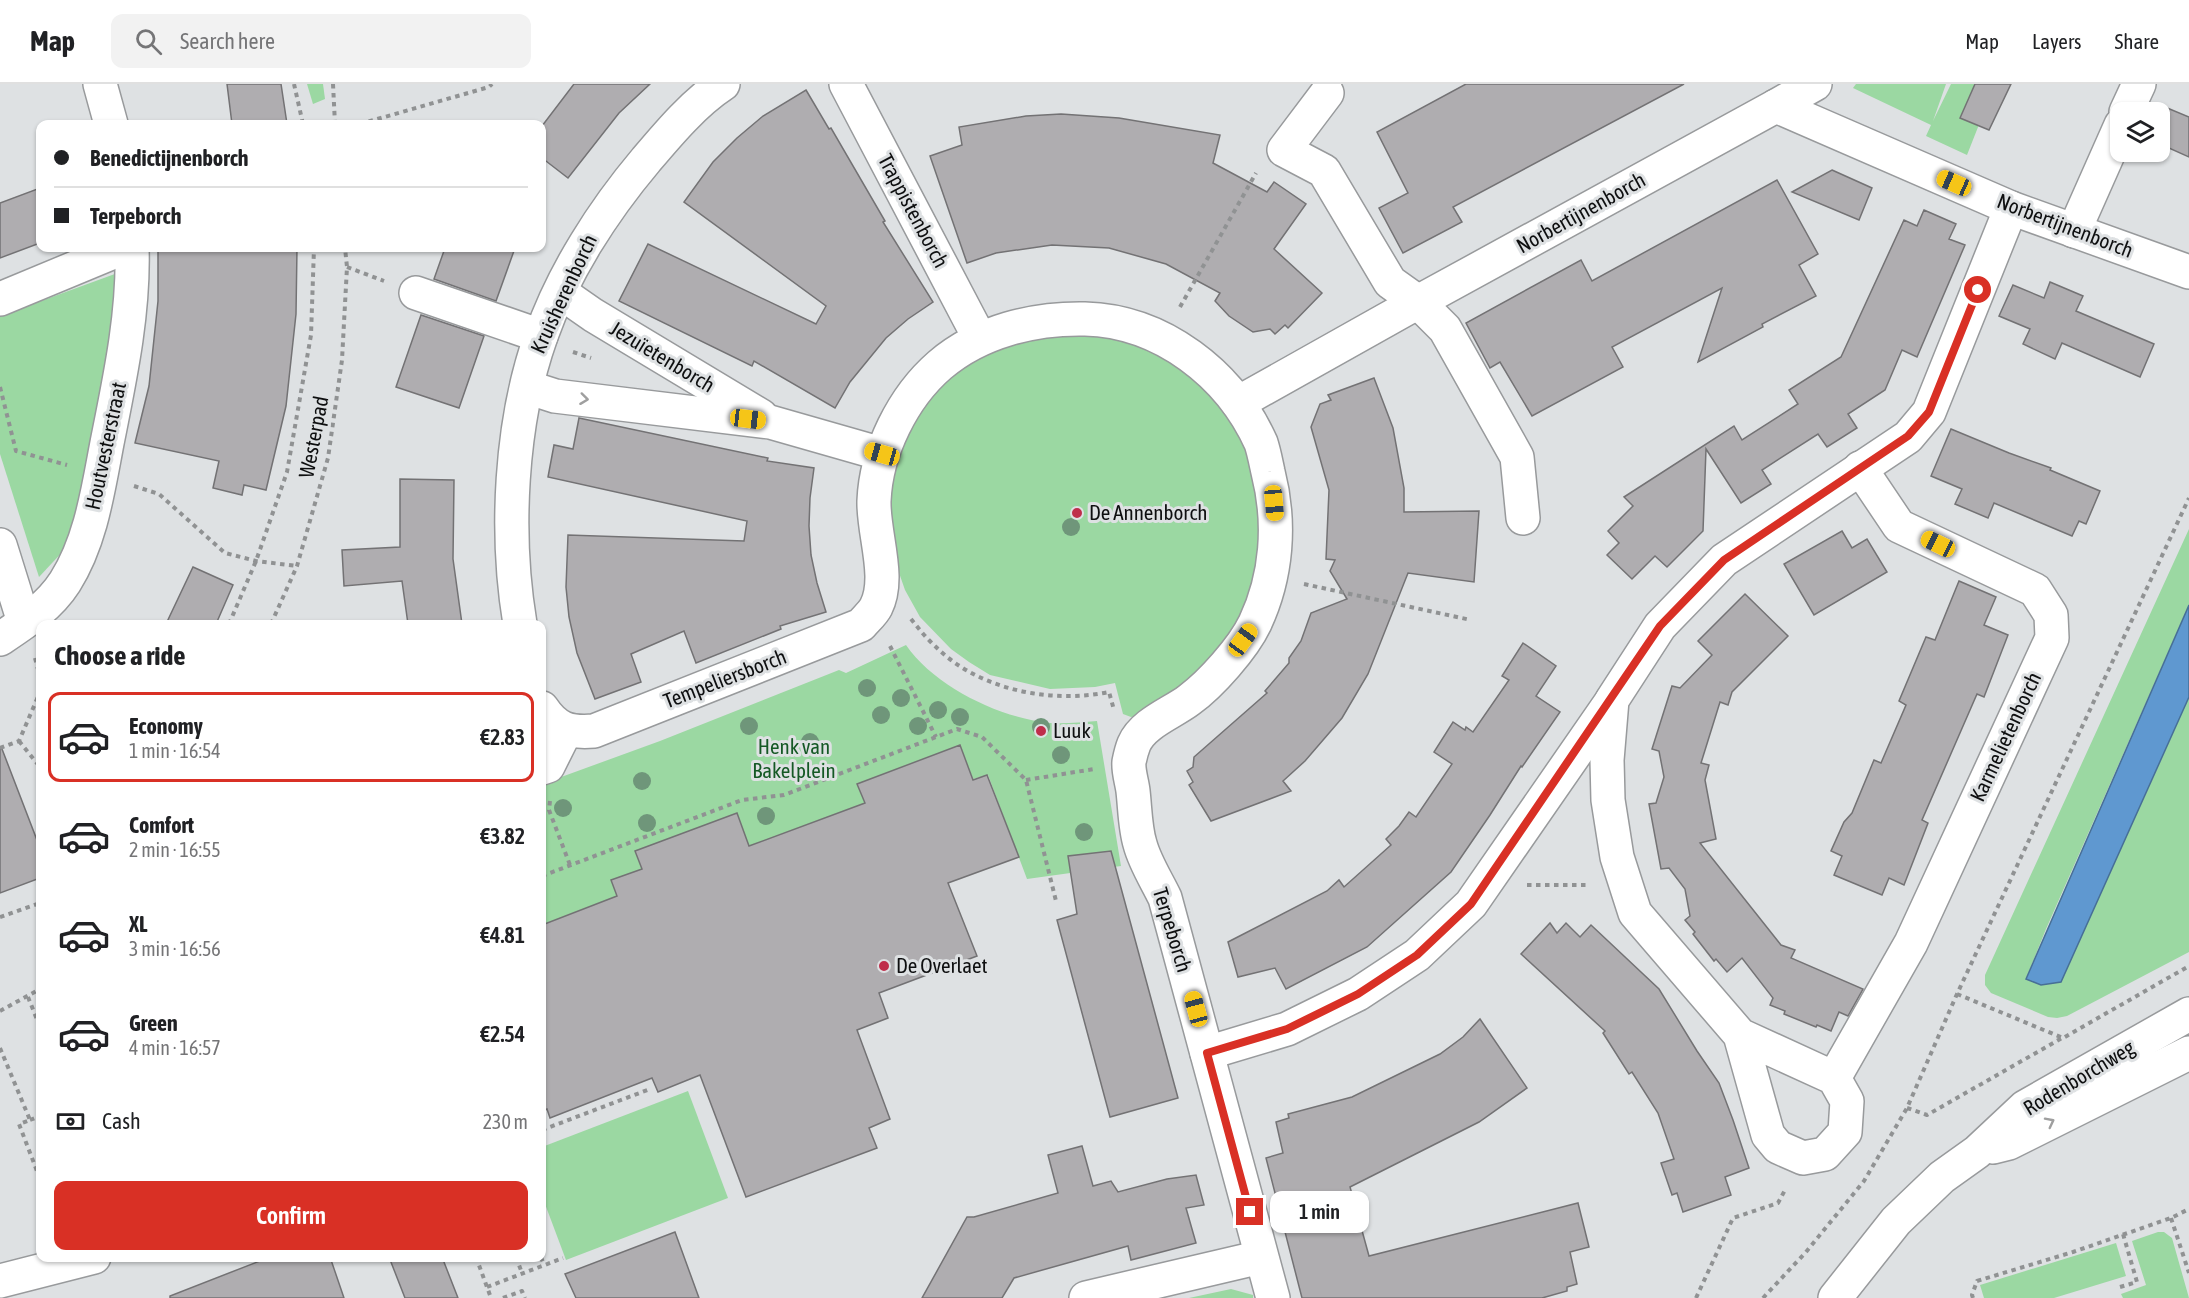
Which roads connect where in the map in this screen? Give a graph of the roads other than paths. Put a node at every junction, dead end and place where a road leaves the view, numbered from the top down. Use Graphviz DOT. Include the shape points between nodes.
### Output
graph roads {
  1 [pos="100,84"];
  2 [pos="723,84"];
  3 [pos="846,84"];
  4 [pos="1815,84"];
  5 [pos="2139,84"];
  6 [pos="1327,93"];
  7 [pos="2131,102"];
  8 [pos="1776,106"];
  9 [pos="110,120"];
  10 [pos="2110,150"];
  11 [pos="2011,208"];
  12 [pos="2074,231"];
  13 [pos="113,252"];
  14 [pos="132,252"];
  15 [pos="2189,272"];
  16 [pos="560,292"];
  17 [pos="416,293"];
  18 [pos="0,299"];
  19 [pos="1418,302"];
  20 [pos="541,336"];
  21 [pos="981,339"];
  22 [pos="527,387"];
  23 [pos="1238,403"];
  24 [pos="770,422"];
  25 [pos="882,454"];
  26 [pos="1860,468"];
  27 [pos="1523,518"];
  28 [pos="0,545"];
  29 [pos="519,620"];
  30 [pos="12,631"];
  31 [pos="1612,700"];
  32 [pos="546,714"];
  33 [pos="566,730"];
  34 [pos="546,765"];
  35 [pos="2189,1014"];
  36 [pos="1740,1035"];
  37 [pos="1207,1053"];
  38 [pos="2189,1053"];
  39 [pos="1834,1078"];
  40 [pos="1977,1152"];
  41 [pos="1262,1257"];
  42 [pos="74,1262"];
  43 [pos="0,1281"];
  44 [pos="1086,1298"];
  45 [pos="1273,1298"];
  46 [pos="1835,1298"];
  1 -- 9 [label="street"];
  2 -- 16 [label="street, Kruisherenborch" via="673,128 627,183 590,234"];
  3 -- 21 [label="street, Trappistenborch"];
  4 -- 8 [label="street, Norbertijnenborch"];
  5 -- 7 [label="street"];
  6 -- 19 [label="street" via="1284,150 1324,171 1390,282"];
  8 -- 11 [label="street, Norbertijnenborch"];
  8 -- 19 [label="street, Norbertijnenborch"];
  10 -- 12 [label="street"];
  11 -- 12 [label="street, Norbertijnenborch"];
  11 -- 26 [label="street" via="1929,412 1908,436"];
  12 -- 15 [label="street, Norbertijnenborch"];
  13 -- 18 [label="street"];
  14 -- 30 [label="street, Houtvesterstraat" via="133,283 122,367 80,555 64,584 44,607"];
  16 -- 20 [label="street, Kruisherenborch"];
  16 -- 24 [label="street, Jezuïetenborch"];
  17 -- 20 [label="street"];
  19 -- 23 [label="street, Norbertijnenborch"];
  19 -- 27 [label="street" via="1445,329 1517,457"];
  20 -- 22 [label="street, Kruisherenborch"];
  21 -- 23 [label="street" via="1023,324 1054,319 1131,325 1162,338 1191,357"];
  21 -- 25 [label="street" via="940,365 902,407"];
  22 -- 24 [label="street, Jezuïetenborch, one-way" via="555,396"];
  22 -- 29 [label="street, Kruisherenborch" via="511,519"];
  23 -- 37 [label="street, Terpeborch" via="1262,445 1272,486 1277,535 1271,577 1254,625 1222,669 1191,699 1146,728 1132,752 1140,844 1166,898"];
  24 -- 25 [label="street"];
  25 -- 33 [label="street, Tempeliersborch" via="874,500 879,557 873,605 594,730"];
  26 -- 31 [label="street" via="1724,560 1660,626"];
  26 -- 39 [label="street, Karmelietenborch" via="1899,526 2035,590 2052,615 2052,638 1911,943"];
  28 -- 30 [label="street, Houtvesterstraat"];
  31 -- 36 [label="street" via="1608,800 1617,857 1635,913"];
  31 -- 37 [label="street" via="1485,886 1417,955 1358,994 1287,1029"];
  32 -- 33 [label="street" via="551,722"];
  33 -- 34 [label="street"];
  35 -- 40 [label="street, Rodenborchweg" via="2025,1107"];
  36 -- 39 [label="street"];
  36 -- 39 [label="street" via="1768,1135 1778,1148 1803,1158 1825,1154 1845,1132 1847,1101"];
  37 -- 41 [label="street, Terpeborch"];
  40 -- 38 [label="street, Rodenborchweg, one-way" via="2009,1143"];
  40 -- 46 [label="street, Rodenborchweg" via="1942,1177 1896,1221"];
  41 -- 44 [label="street"];
  41 -- 45 [label="street, Terpeborch"];
  42 -- 43 [label="street"];
}
